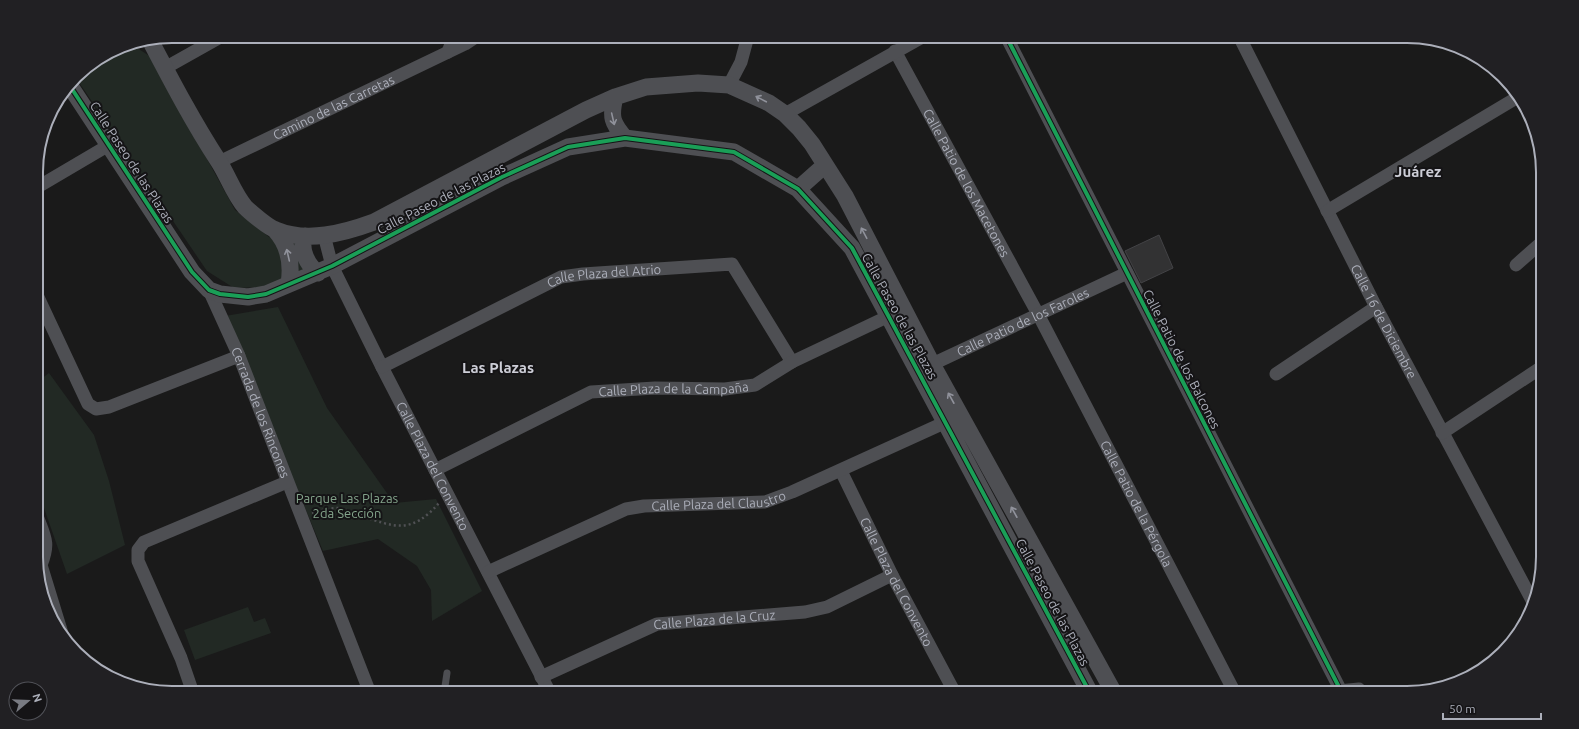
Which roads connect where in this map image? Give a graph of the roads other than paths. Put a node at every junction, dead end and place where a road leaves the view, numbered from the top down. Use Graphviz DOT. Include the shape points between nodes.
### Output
graph roads {
  1 [pos="210,43"];
  2 [pos="451,43"];
  3 [pos="464,43"];
  4 [pos="746,43"];
  5 [pos="910,43"];
  6 [pos="1010,43"];
  7 [pos="1243,43"];
  8 [pos="152,44"];
  9 [pos="895,51"];
  10 [pos="448,52"];
  11 [pos="165,68"];
  12 [pos="729,85"];
  13 [pos="73,90"];
  14 [pos="615,97"];
  15 [pos="1514,100"];
  16 [pos="786,114"];
  17 [pos="625,138"];
  18 [pos="109,145"];
  19 [pos="219,162"];
  20 [pos="825,165"];
  21 [pos="43,184"];
  22 [pos="798,189"];
  23 [pos="1327,211"];
  24 [pos="275,230"];
  25 [pos="324,235"];
  26 [pos="305,236"];
  27 [pos="1536,247"];
  28 [pos="1516,265"];
  29 [pos="325,270"];
  30 [pos="1127,273"];
  31 [pos="289,284"];
  32 [pos="209,290"];
  33 [pos="1376,307"];
  34 [pos="43,308"];
  35 [pos="1038,314"];
  36 [pos="889,316"];
  37 [pos="239,356"];
  38 [pos="792,362"];
  39 [pos="382,367"];
  40 [pos="925,367"];
  41 [pos="1536,371"];
  42 [pos="1276,374"];
  43 [pos="946,422"];
  44 [pos="1442,434"];
  45 [pos="435,470"];
  46 [pos="840,471"];
  47 [pos="287,482"];
  48 [pos="43,531"];
  49 [pos="43,560"];
  50 [pos="488,572"];
  51 [pos="892,575"];
  52 [pos="44,576"];
  53 [pos="1530,596"];
  54 [pos="56,612"];
  55 [pos="447,673"];
  56 [pos="541,677"];
  57 [pos="190,686"];
  58 [pos="367,686"];
  59 [pos="445,686"];
  60 [pos="546,686"];
  61 [pos="951,686"];
  62 [pos="1086,686"];
  63 [pos="1110,686"];
  64 [pos="1232,686"];
  65 [pos="1338,686"];
  1 -- 11 [label="street"];
  2 -- 10 [label="street"];
  3 -- 10 [label="street, Camino de las Carretas"];
  4 -- 12 [label="street" via="741,62"];
  5 -- 9 [label="street"];
  6 -- 30 [label="street, Calle Patio de los Balcones"];
  7 -- 23 [label="street, Calle 16 de Diciembre"];
  8 -- 11 [label="street, Calle Paseo de las Plazas"];
  9 -- 16 [label="street"];
  9 -- 35 [label="street, Calle Patio de los Macetones"];
  10 -- 19 [label="street, Camino de las Carretas"];
  11 -- 19 [label="street, Calle Paseo de las Plazas" via="203,140"];
  12 -- 14 [label="street, Calle Paseo de las Plazas" via="698,83 646,86"];
  16 -- 12 [label="street, Calle Paseo de las Plazas, one-way" via="750,93"];
  13 -- 18 [label="street, Calle Paseo de las Plazas"];
  14 -- 17 [label="street, one-way" via="611,110 612,119 615,127"];
  14 -- 25 [label="street, Calle Paseo de las Plazas" via="374,222 354,230"];
  15 -- 23 [label="street"];
  16 -- 20 [label="street, Calle Paseo de las Plazas" via="812,144"];
  17 -- 22 [label="street, Calle Paseo de las Plazas" via="734,152"];
  17 -- 29 [label="street, Calle Paseo de las Plazas" via="568,147 502,177"];
  18 -- 21 [label="street"];
  18 -- 32 [label="street, Calle Paseo de las Plazas" via="183,260"];
  19 -- 24 [label="street, Calle Paseo de las Plazas" via="245,207"];
  20 -- 22 [label="street"];
  40 -- 20 [label="street, Calle Paseo de las Plazas, one-way" via="845,196"];
  22 -- 36 [label="street, Calle Paseo de las Plazas" via="852,248"];
  23 -- 33 [label="street, Calle 16 de Diciembre"];
  24 -- 26 [label="street, Calle Paseo de las Plazas"];
  31 -- 24 [label="street, one-way" via="291,272 288,253"];
  25 -- 26 [label="street, Calle Paseo de las Plazas"];
  25 -- 29 [label="street, Calle Plaza del Convento"];
  26 -- 29 [label="street" via="302,242 309,264"];
  27 -- 28 [label="street"];
  29 -- 31 [label="street, Calle Paseo de las Plazas"];
  29 -- 39 [label="street, Calle Plaza del Convento"];
  30 -- 35 [label="street, Calle Patio de los Faroles"];
  30 -- 65 [label="street, Calle Patio de los Balcones"];
  31 -- 32 [label="street, Calle Paseo de las Plazas" via="266,294 248,297 229,296"];
  32 -- 37 [label="street, Cerrada de los Rincones"];
  33 -- 42 [label="street"];
  33 -- 44 [label="street, Calle 16 de Diciembre"];
  34 -- 37 [label="street" via="88,404 96,409 109,407"];
  35 -- 40 [label="street, Calle Patio de los Faroles"];
  35 -- 64 [label="street, Calle Patio de la Pérgola"];
  36 -- 38 [label="street, Calle Plaza de la Campaña"];
  36 -- 40 [label="street, Calle Paseo de las Plazas"];
  37 -- 47 [label="street, Cerrada de los Rincones"];
  38 -- 39 [label="street, Calle Plaza del Atrio" via="732,264 561,277"];
  38 -- 45 [label="street, Calle Plaza de la Campaña" via="755,385 725,389 654,388 591,392"];
  39 -- 45 [label="street, Calle Plaza del Convento"];
  40 -- 43 [label="street, Calle Paseo de las Plazas"];
  63 -- 40 [label="street, Calle Paseo de las Plazas, one-way"];
  41 -- 44 [label="street"];
  43 -- 46 [label="street, Calle Plaza del Claustro"];
  43 -- 62 [label="street, Calle Paseo de las Plazas"];
  44 -- 53 [label="street, Calle 16 de Diciembre"];
  45 -- 50 [label="street, Calle Plaza del Convento"];
  46 -- 50 [label="street, Calle Plaza del Claustro" via="765,502 644,506 626,509"];
  46 -- 51 [label="street, Calle Plaza del Convento"];
  47 -- 57 [label="street" via="144,542 138,550 138,561 182,658"];
  47 -- 58 [label="street, Cerrada de los Rincones"];
  48 -- 49 [label="street" via="47,541"];
  50 -- 56 [label="street, Calle Plaza del Convento"];
  51 -- 56 [label="street, Calle Plaza de la Cruz" via="826,607 805,612 656,624"];
  51 -- 61 [label="street, Calle Plaza del Convento"];
  52 -- 54 [label="street"];
  55 -- 59 [label="lane"];
  56 -- 60 [label="street, Calle Plaza del Convento"];
}
